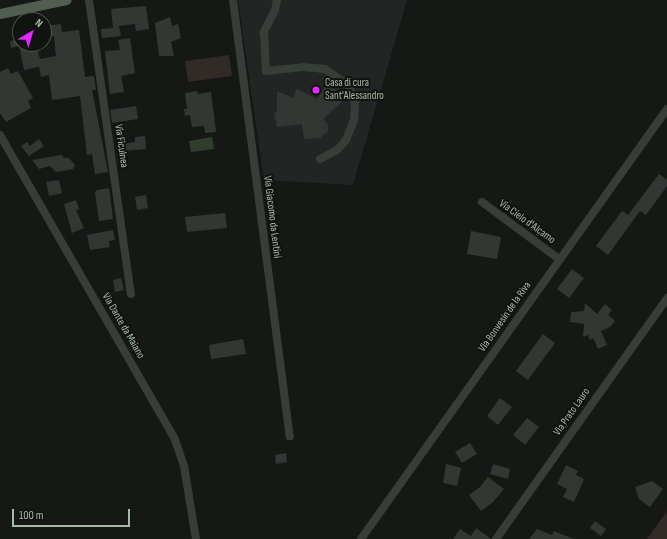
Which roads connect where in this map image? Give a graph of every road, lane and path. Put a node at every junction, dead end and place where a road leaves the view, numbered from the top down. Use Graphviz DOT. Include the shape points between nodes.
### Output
graph roads {
  1 [pos="67,0"];
  2 [pos="89,0"];
  3 [pos="233,0"];
  4 [pos="277,0"];
  5 [pos="0,14"];
  6 [pos="667,109"];
  7 [pos="0,135"];
  8 [pos="320,159"];
  9 [pos="482,202"];
  10 [pos="559,259"];
  11 [pos="131,294"];
  12 [pos="667,298"];
  13 [pos="290,436"];
  14 [pos="196,539"];
  15 [pos="361,539"];
  16 [pos="496,539"];
  1 -- 5 [label="main road"];
  2 -- 11 [label="street, Via Ficulnea"];
  3 -- 13 [label="street, Via Giacomo da Lentini"];
  4 -- 8 [label="street" via="264,32 266,71 303,67 325,69 349,86 355,103 354,120 346,140 337,150"];
  6 -- 10 [label="street, Via Bonvesin de la Riva"];
  7 -- 14 [label="street, Via Dante da Maiano" via="174,437 184,466"];
  9 -- 10 [label="street, Via Cielo d'Alcamo"];
  10 -- 15 [label="street, Via Bonvesin de la Riva"];
  12 -- 16 [label="street, Via Prato Lauro"];
}
